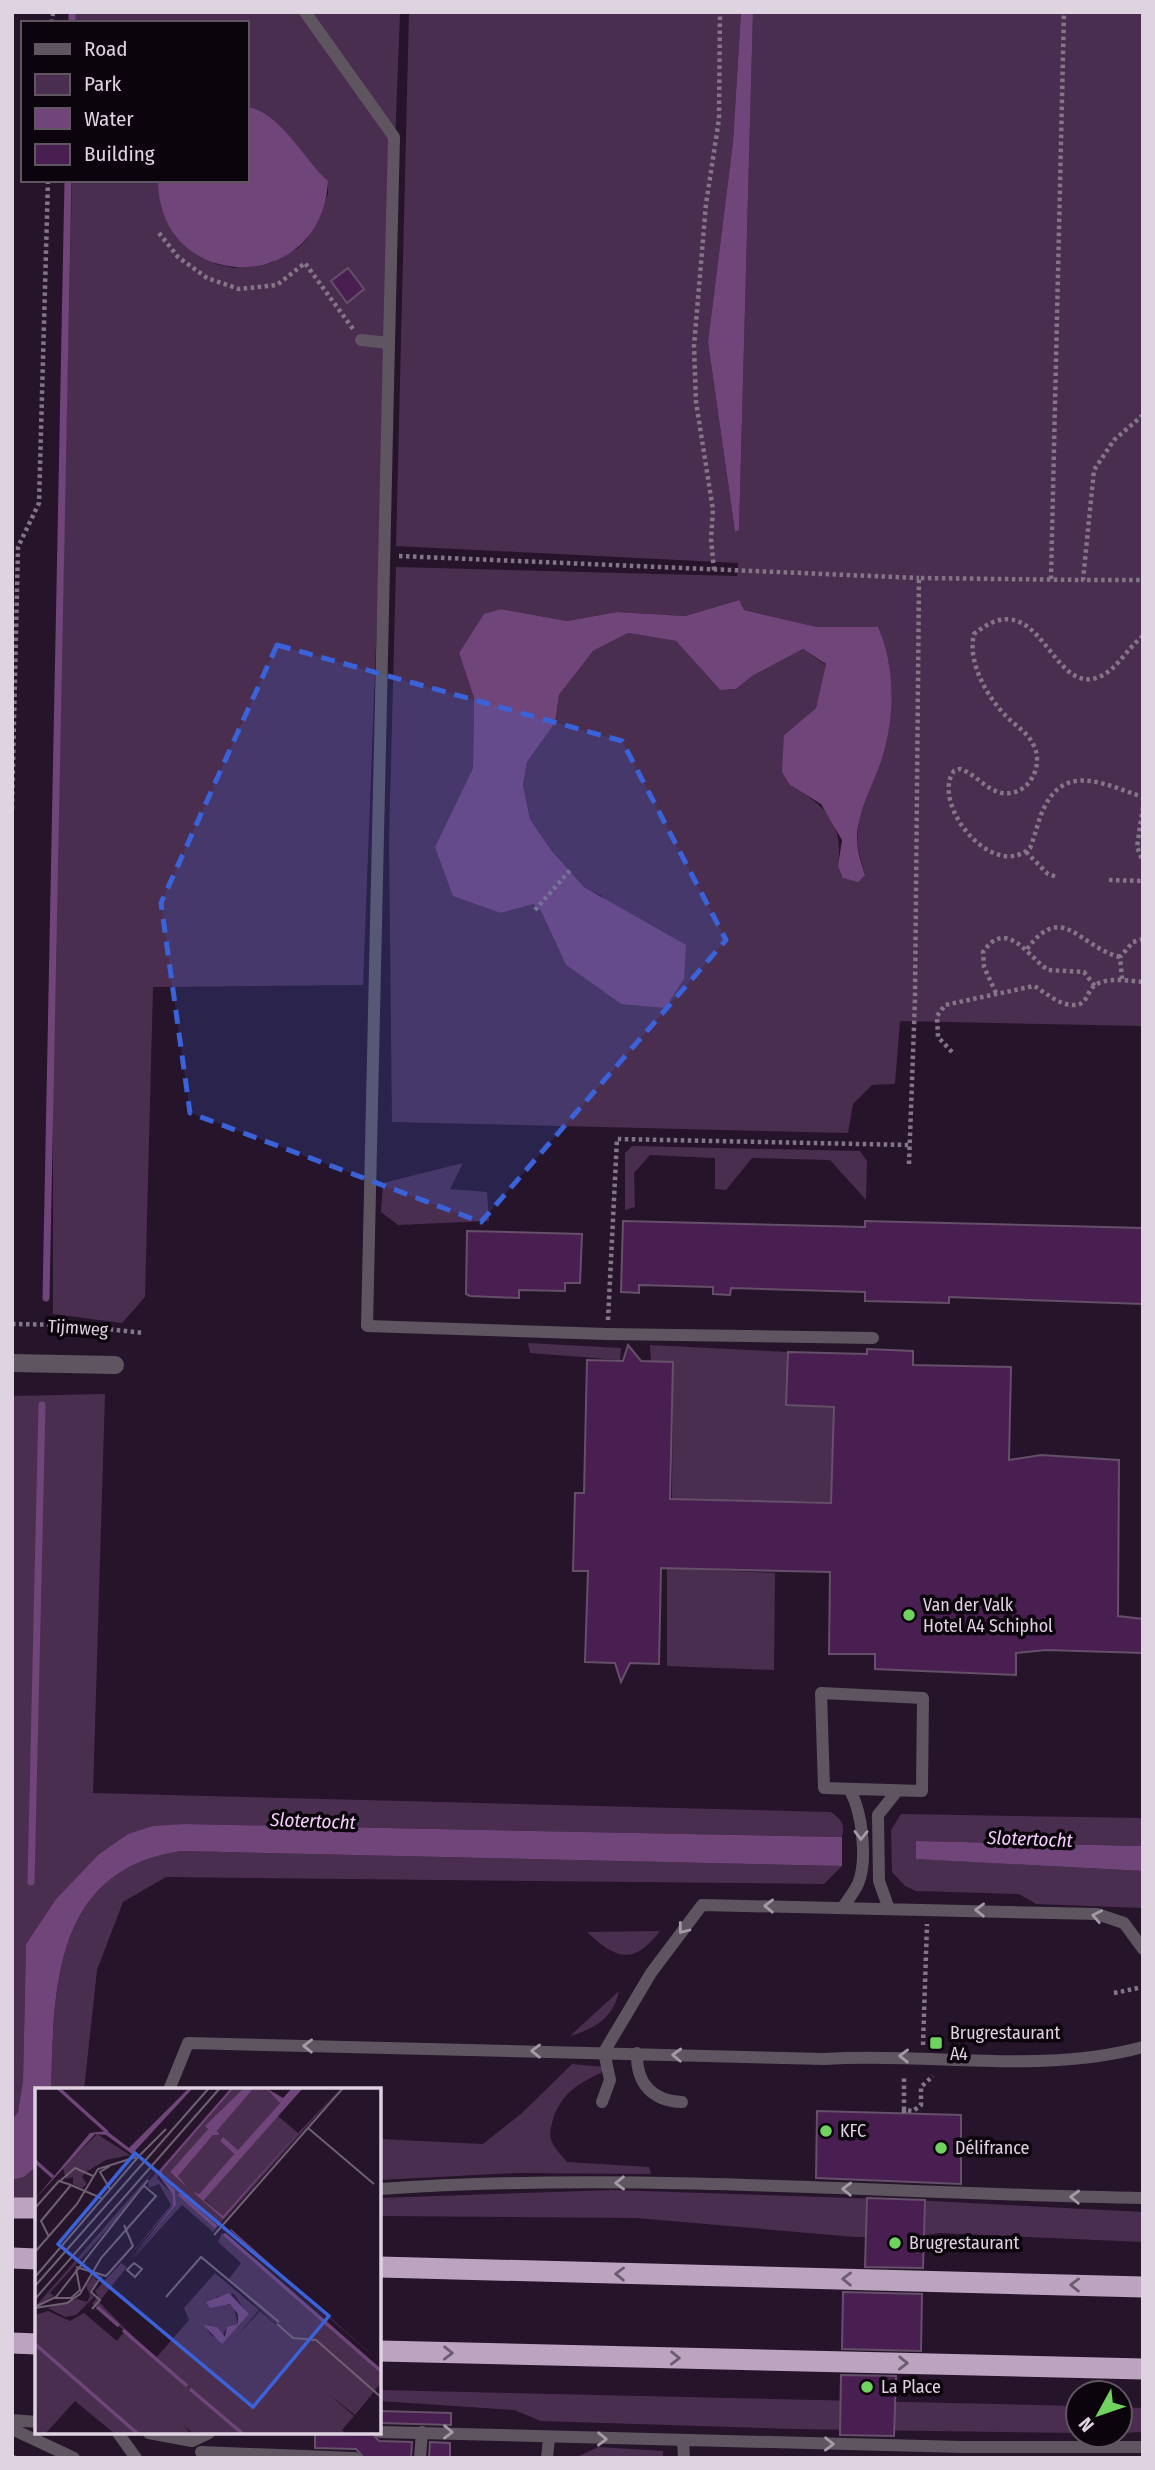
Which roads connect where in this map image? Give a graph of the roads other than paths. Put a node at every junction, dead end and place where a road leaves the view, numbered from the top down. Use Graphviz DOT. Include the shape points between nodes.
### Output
graph roads {
  1 [pos="305,12"];
  2 [pos="361,341"];
  3 [pos="389,343"];
  4 [pos="873,1338"];
  5 [pos="12,1363"];
  6 [pos="115,1365"];
  7 [pos="849,1789"];
  8 [pos="897,1791"];
  9 [pos="843,1907"];
  10 [pos="889,1909"];
  11 [pos="1142,1947"];
  12 [pos="1143,2047"];
  13 [pos="604,2052"];
  14 [pos="637,2053"];
  15 [pos="170,2088"];
  16 [pos="602,2102"];
  17 [pos="682,2102"];
  18 [pos="382,2189"];
  19 [pos="1143,2198"];
  20 [pos="12,2208"];
  21 [pos="35,2208"];
  22 [pos="12,2258"];
  23 [pos="35,2259"];
  24 [pos="382,2267"];
  25 [pos="1143,2287"];
  26 [pos="12,2343"];
  27 [pos="35,2344"];
  28 [pos="382,2351"];
  29 [pos="1143,2369"];
  30 [pos="12,2420"];
  31 [pos="35,2422"];
  32 [pos="12,2429"];
  33 [pos="382,2432"];
  34 [pos="422,2432"];
  35 [pos="119,2435"];
  36 [pos="160,2435"];
  37 [pos="204,2435"];
  38 [pos="548,2438"];
  39 [pos="191,2441"];
  40 [pos="683,2441"];
  41 [pos="1143,2447"];
  42 [pos="204,2455"];
  43 [pos="74,2458"];
  44 [pos="136,2458"];
  45 [pos="355,2458"];
  46 [pos="420,2458"];
  47 [pos="547,2458"];
  48 [pos="684,2458"];
  1 -- 3 [label="lane" via="394,137"];
  2 -- 3 [label="lane"];
  3 -- 4 [label="lane" via="367,1326"];
  5 -- 6 [label="street, Tijmweg"];
  7 -- 8 [label="lane"];
  7 -- 8 [label="lane" via="824,1788 821,1693 923,1698 922,1791"];
  7 -- 9 [label="lane, one-way" via="861,1816 860,1870 858,1883"];
  8 -- 10 [label="lane" via="878,1815 879,1881"];
  9 -- 10 [label="lane"];
  9 -- 13 [label="lane, one-way" via="702,1905 651,1973"];
  11 -- 10 [label="lane, one-way" via="1124,1923 1097,1914"];
  12 -- 14 [label="lane, one-way" via="1060,2059 995,2062"];
  13 -- 14 [label="lane"];
  13 -- 15 [label="lane, one-way" via="188,2043"];
  13 -- 16 [label="lane" via="610,2080"];
  14 -- 17 [label="lane" via="636,2073 646,2087 665,2102"];
  19 -- 18 [label="lane, one-way" via="639,2183"];
  20 -- 21 [label="highway"];
  22 -- 23 [label="highway"];
  25 -- 24 [label="highway, one-way"];
  26 -- 27 [label="highway"];
  28 -- 29 [label="highway, one-way"];
  30 -- 31 [label="lane"];
  32 -- 43 [label="lane"];
  33 -- 34 [label="lane"];
  34 -- 38 [label="lane, one-way"];
  34 -- 46 [label="lane"];
  35 -- 44 [label="lane"];
  36 -- 39 [label="lane"];
  37 -- 39 [label="lane"];
  38 -- 40 [label="lane, one-way"];
  38 -- 47 [label="lane"];
  39 -- 42 [label="lane"];
  40 -- 41 [label="lane, one-way"];
  40 -- 48 [label="lane"];
  42 -- 45 [label="lane"];
}
